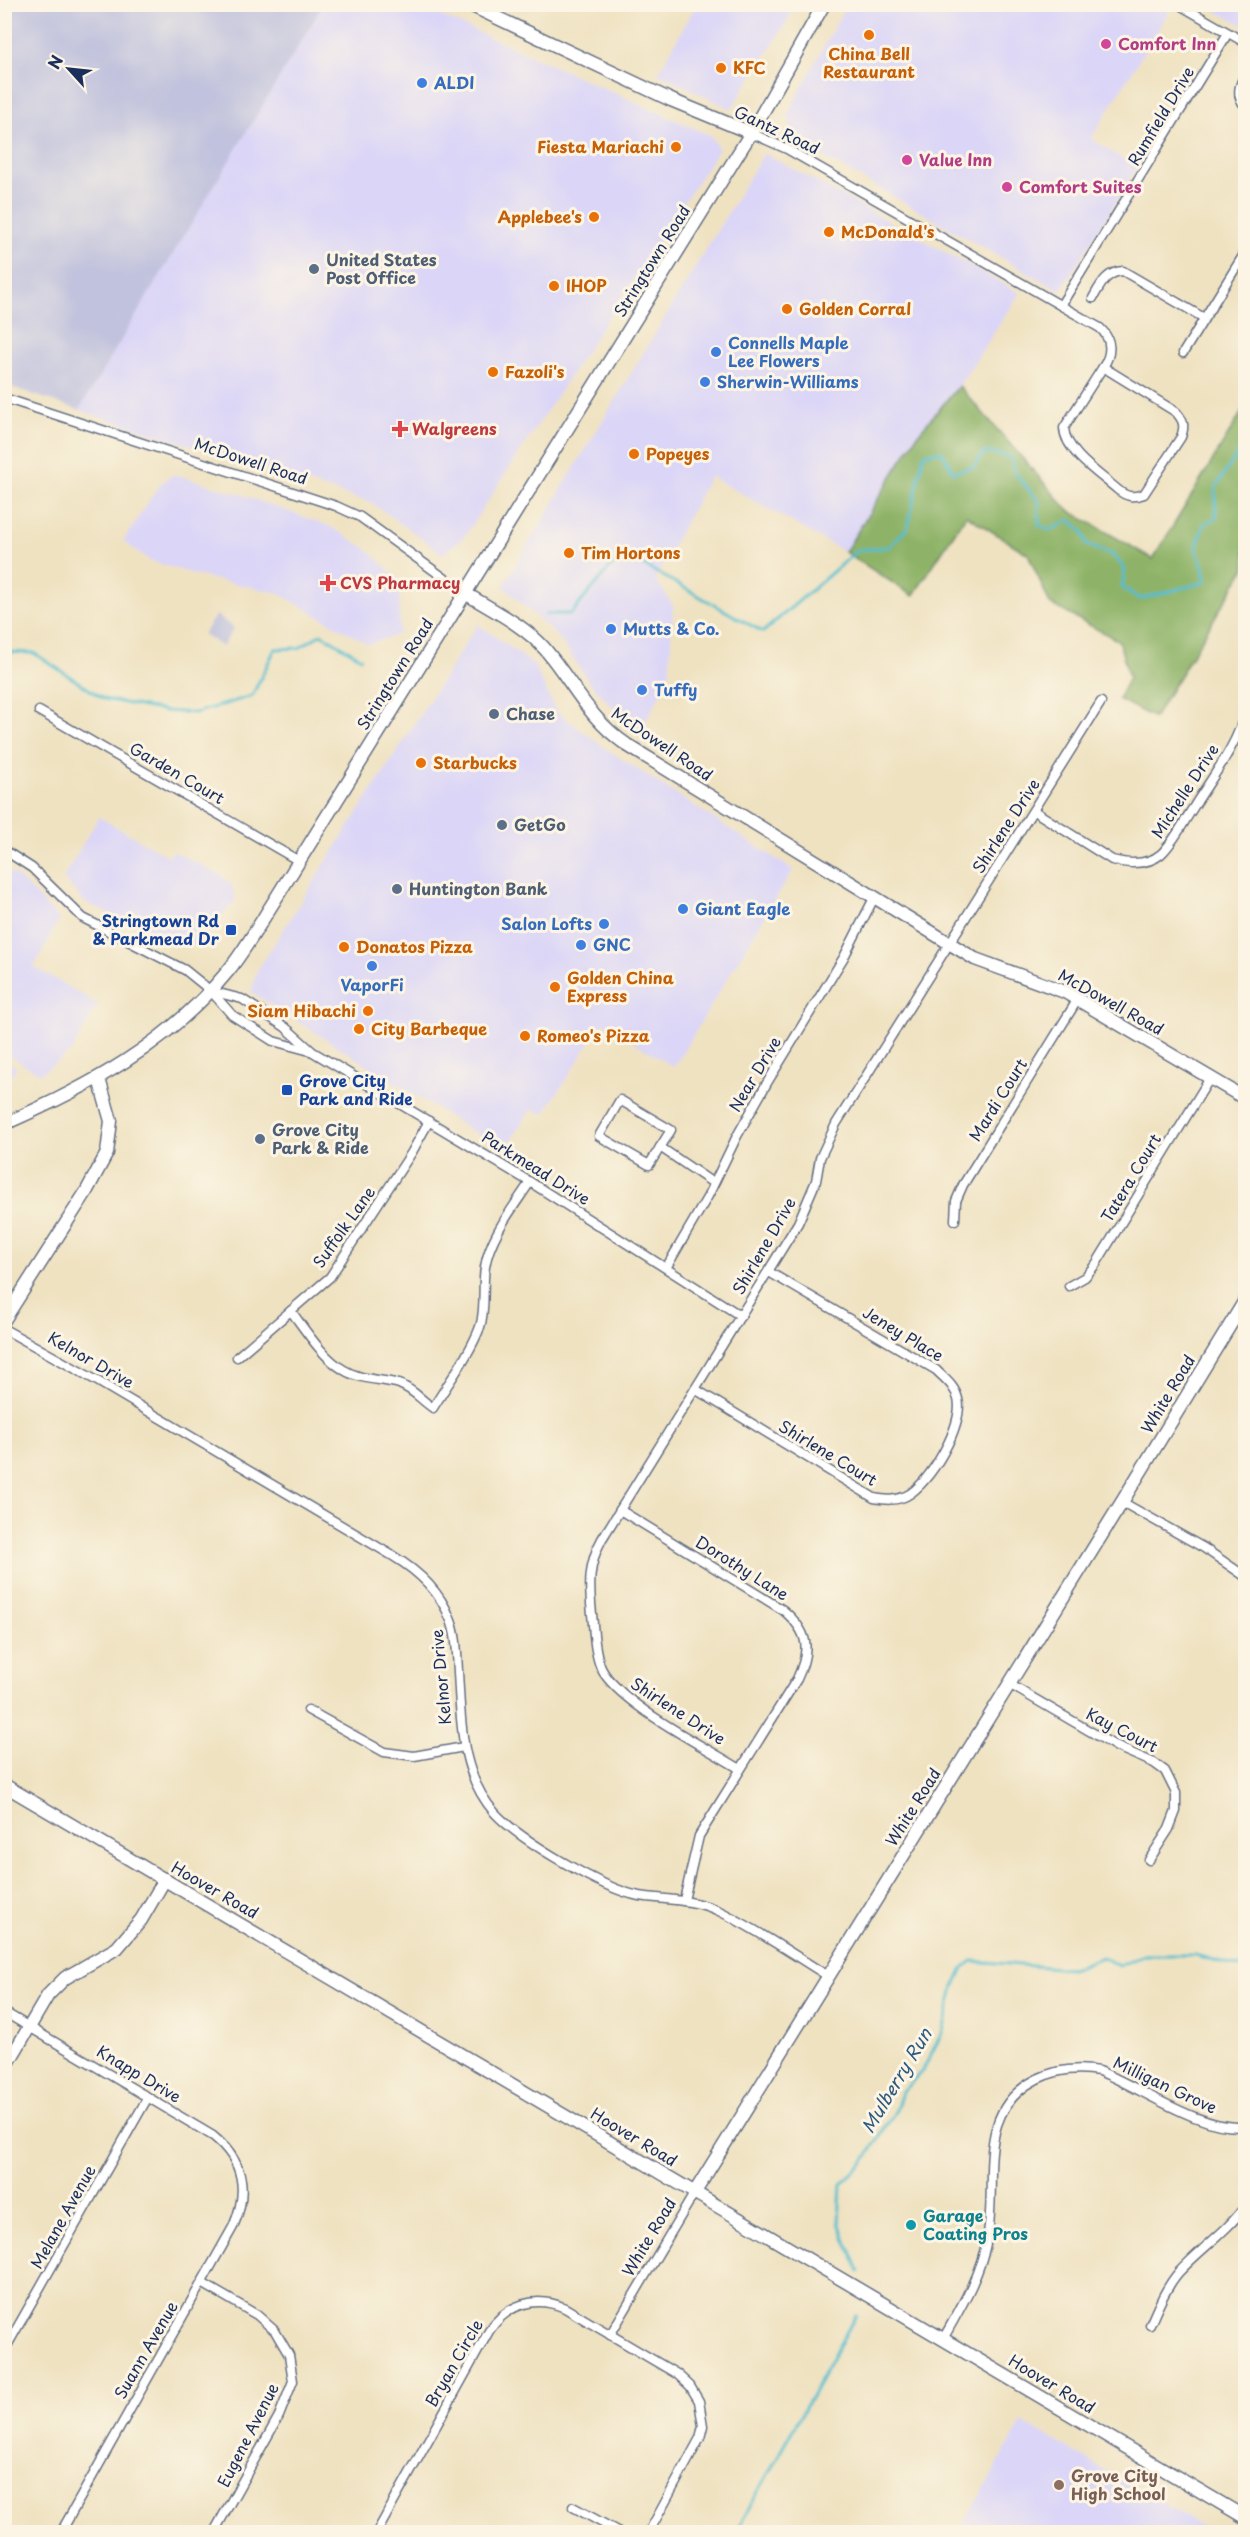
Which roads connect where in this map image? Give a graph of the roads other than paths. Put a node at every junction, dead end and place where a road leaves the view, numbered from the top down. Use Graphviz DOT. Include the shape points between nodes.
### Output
graph roads {
  1 [pos="468,4"];
  2 [pos="824,4"];
  3 [pos="1178,4"];
  4 [pos="1228,33"];
  5 [pos="1245,43"];
  6 [pos="1245,74"];
  7 [pos="1245,107"];
  8 [pos="751,133"];
  9 [pos="1245,251"];
  10 [pos="1093,298"];
  11 [pos="1061,305"];
  12 [pos="1204,318"];
  13 [pos="1183,353"];
  14 [pos="1103,367"];
  15 [pos="4,398"];
  16 [pos="465,593"];
  17 [pos="1101,702"];
  18 [pos="1245,710"];
  19 [pos="39,711"];
  20 [pos="1034,811"];
  21 [pos="4,850"];
  22 [pos="299,861"];
  23 [pos="874,898"];
  24 [pos="948,943"];
  25 [pos="211,991"];
  26 [pos="1078,999"];
  27 [pos="313,1052"];
  28 [pos="1210,1078"];
  29 [pos="99,1079"];
  30 [pos="1245,1099"];
  31 [pos="429,1121"];
  32 [pos="4,1124"];
  33 [pos="660,1147"];
  34 [pos="530,1182"];
  35 [pos="713,1184"];
  36 [pos="955,1220"];
  37 [pos="666,1268"];
  38 [pos="769,1272"];
  39 [pos="1069,1286"];
  40 [pos="1245,1299"];
  41 [pos="291,1311"];
  42 [pos="741,1316"];
  43 [pos="4,1320"];
  44 [pos="4,1329"];
  45 [pos="237,1357"];
  46 [pos="695,1389"];
  47 [pos="939,1457"];
  48 [pos="1122,1502"];
  49 [pos="620,1510"];
  50 [pos="1245,1577"];
  51 [pos="1009,1684"];
  52 [pos="308,1710"];
  53 [pos="464,1748"];
  54 [pos="740,1769"];
  55 [pos="4,1785"];
  56 [pos="1149,1860"];
  57 [pos="165,1879"];
  58 [pos="684,1900"];
  59 [pos="828,1976"];
  60 [pos="4,2012"];
  61 [pos="29,2026"];
  62 [pos="4,2070"];
  63 [pos="148,2097"];
  64 [pos="1245,2126"];
  65 [pos="241,2178"];
  66 [pos="695,2192"];
  67 [pos="1245,2205"];
  68 [pos="202,2283"];
  69 [pos="1150,2325"];
  70 [pos="610,2335"];
  71 [pos="943,2339"];
  72 [pos="4,2352"];
  73 [pos="573,2507"];
  74 [pos="1245,2518"];
  75 [pos="61,2532"];
  76 [pos="214,2532"];
  77 [pos="377,2532"];
  78 [pos="619,2532"];
  79 [pos="648,2532"];
  1 -- 8 [label="main road, Gantz Road" via="671,100"];
  2 -- 8 [label="main road, Stringtown Road"];
  3 -- 4 [label="street"];
  4 -- 5 [label="street"];
  4 -- 11 [label="street, Rumfield Drive"];
  6 -- 7 [label="street" via="1238,94"];
  8 -- 11 [label="street, Gantz Road" via="787,149"];
  8 -- 16 [label="main road, Stringtown Road"];
  9 -- 12 [label="street"];
  10 -- 12 [label="street" via="1105,278 1123,271"];
  11 -- 14 [label="street, Gantz Road" via="1106,333 1109,355"];
  12 -- 13 [label="street"];
  14 -- 14 [label="street" via="1064,428 1064,439 1118,490 1135,497 1144,494 1181,437 1183,419"];
  15 -- 16 [label="street, McDowell Road" via="336,506 360,517"];
  16 -- 22 [label="main road, Stringtown Road"];
  16 -- 23 [label="main road, McDowell Road" via="516,624 544,648 589,712 612,734"];
  17 -- 20 [label="street, Shirlene Drive"];
  18 -- 20 [label="street, Michelle Drive" via="1232,745 1176,835 1160,855 1148,861 1112,860"];
  19 -- 22 [label="street, Garden Court"];
  20 -- 24 [label="street, Shirlene Drive"];
  21 -- 25 [label="street, Parkmead Drive" via="32,868 83,918 185,970"];
  22 -- 25 [label="main road, Stringtown Road"];
  23 -- 24 [label="main road, McDowell Road"];
  23 -- 35 [label="street, Near Drive"];
  24 -- 26 [label="main road, McDowell Road" via="987,965"];
  24 -- 38 [label="street, Shirlene Drive" via="836,1124 798,1223"];
  25 -- 27 [label="street, Parkmead Drive" via="242,999 285,1027"];
  25 -- 27 [label="street, Parkmead Drive" via="232,1016 273,1041"];
  25 -- 29 [label="main road, Stringtown Road" via="144,1050"];
  26 -- 28 [label="main road, McDowell Road"];
  26 -- 36 [label="street, Mardi Court" via="963,1185 956,1202"];
  27 -- 31 [label="street, Parkmead Drive"];
  28 -- 30 [label="main road, McDowell Road"];
  28 -- 39 [label="street, Tatera Court" via="1096,1264 1085,1277"];
  29 -- 32 [label="main road, Stringtown Road"];
  29 -- 43 [label="main road" via="111,1121 107,1153"];
  31 -- 34 [label="street, Parkmead Drive"];
  31 -- 41 [label="street, Suffolk Lane" via="339,1266"];
  33 -- 33 [label="street" via="670,1130 620,1100 599,1136 649,1165"];
  33 -- 35 [label="street"];
  34 -- 37 [label="street, Parkmead Drive"];
  34 -- 41 [label="street" via="490,1250 480,1326 433,1408 399,1384 345,1371"];
  35 -- 37 [label="street, Near Drive"];
  37 -- 42 [label="street, Parkmead Drive"];
  38 -- 42 [label="street, Shirlene Drive"];
  38 -- 47 [label="street, Jeney Place" via="936,1370 954,1387 960,1410 954,1434"];
  40 -- 48 [label="main road, White Road"];
  41 -- 45 [label="street, Suffolk Lane"];
  42 -- 46 [label="street, Shirlene Drive"];
  44 -- 53 [label="street, Kelnor Drive" via="393,1556 422,1577 443,1604 453,1628"];
  46 -- 47 [label="street, Shirlene Court" via="874,1498 908,1495 925,1480"];
  46 -- 49 [label="street, Shirlene Drive"];
  48 -- 50 [label="street"];
  48 -- 51 [label="main road, White Road"];
  49 -- 54 [label="street, Shirlene Drive" via="596,1550 589,1575 596,1652 601,1667 618,1691"];
  49 -- 54 [label="street, Dorothy Lane" via="783,1610 804,1635 806,1654 801,1671"];
  51 -- 56 [label="street, Kay Court" via="1165,1771 1176,1792 1176,1811"];
  51 -- 59 [label="main road, White Road"];
  52 -- 53 [label="street" via="384,1752 414,1756"];
  53 -- 58 [label="street, Kelnor Drive" via="478,1789 495,1813 521,1835 588,1876 618,1889"];
  54 -- 58 [label="street, Dorothy Lane" via="699,1836"];
  55 -- 57 [label="main road, Hoover Road"];
  57 -- 61 [label="main road" via="127,1937 105,1956 55,1986"];
  57 -- 66 [label="main road, Hoover Road"];
  58 -- 59 [label="street, Kelnor Drive" via="719,1911"];
  59 -- 66 [label="main road, White Road"];
  60 -- 61 [label="street, Knapp Drive"];
  61 -- 62 [label="main road"];
  61 -- 63 [label="street, Knapp Drive"];
  63 -- 65 [label="street, Knapp Drive" via="222,2144"];
  63 -- 72 [label="street, Melane Avenue"];
  64 -- 71 [label="street, Milligan Grove" via="1227,2127 1204,2121 1099,2071 1056,2071 1030,2082 1011,2100 996,2124 988,2238 980,2269"];
  65 -- 68 [label="street, Suann Avenue" via="242,2203 238,2215"];
  66 -- 70 [label="street, White Road"];
  66 -- 71 [label="main road, Hoover Road"];
  67 -- 69 [label="street" via="1177,2274"];
  68 -- 75 [label="street, Suann Avenue"];
  68 -- 76 [label="street, Eugene Avenue" via="257,2315 275,2331 289,2355 292,2381 279,2416"];
  70 -- 77 [label="street, Bryan Circle" via="546,2301 525,2303 504,2313 489,2331"];
  70 -- 79 [label="street, Bryan Circle" via="684,2379 703,2413 695,2451"];
  71 -- 74 [label="main road, Hoover Road"];
  73 -- 78 [label="street"];
}
